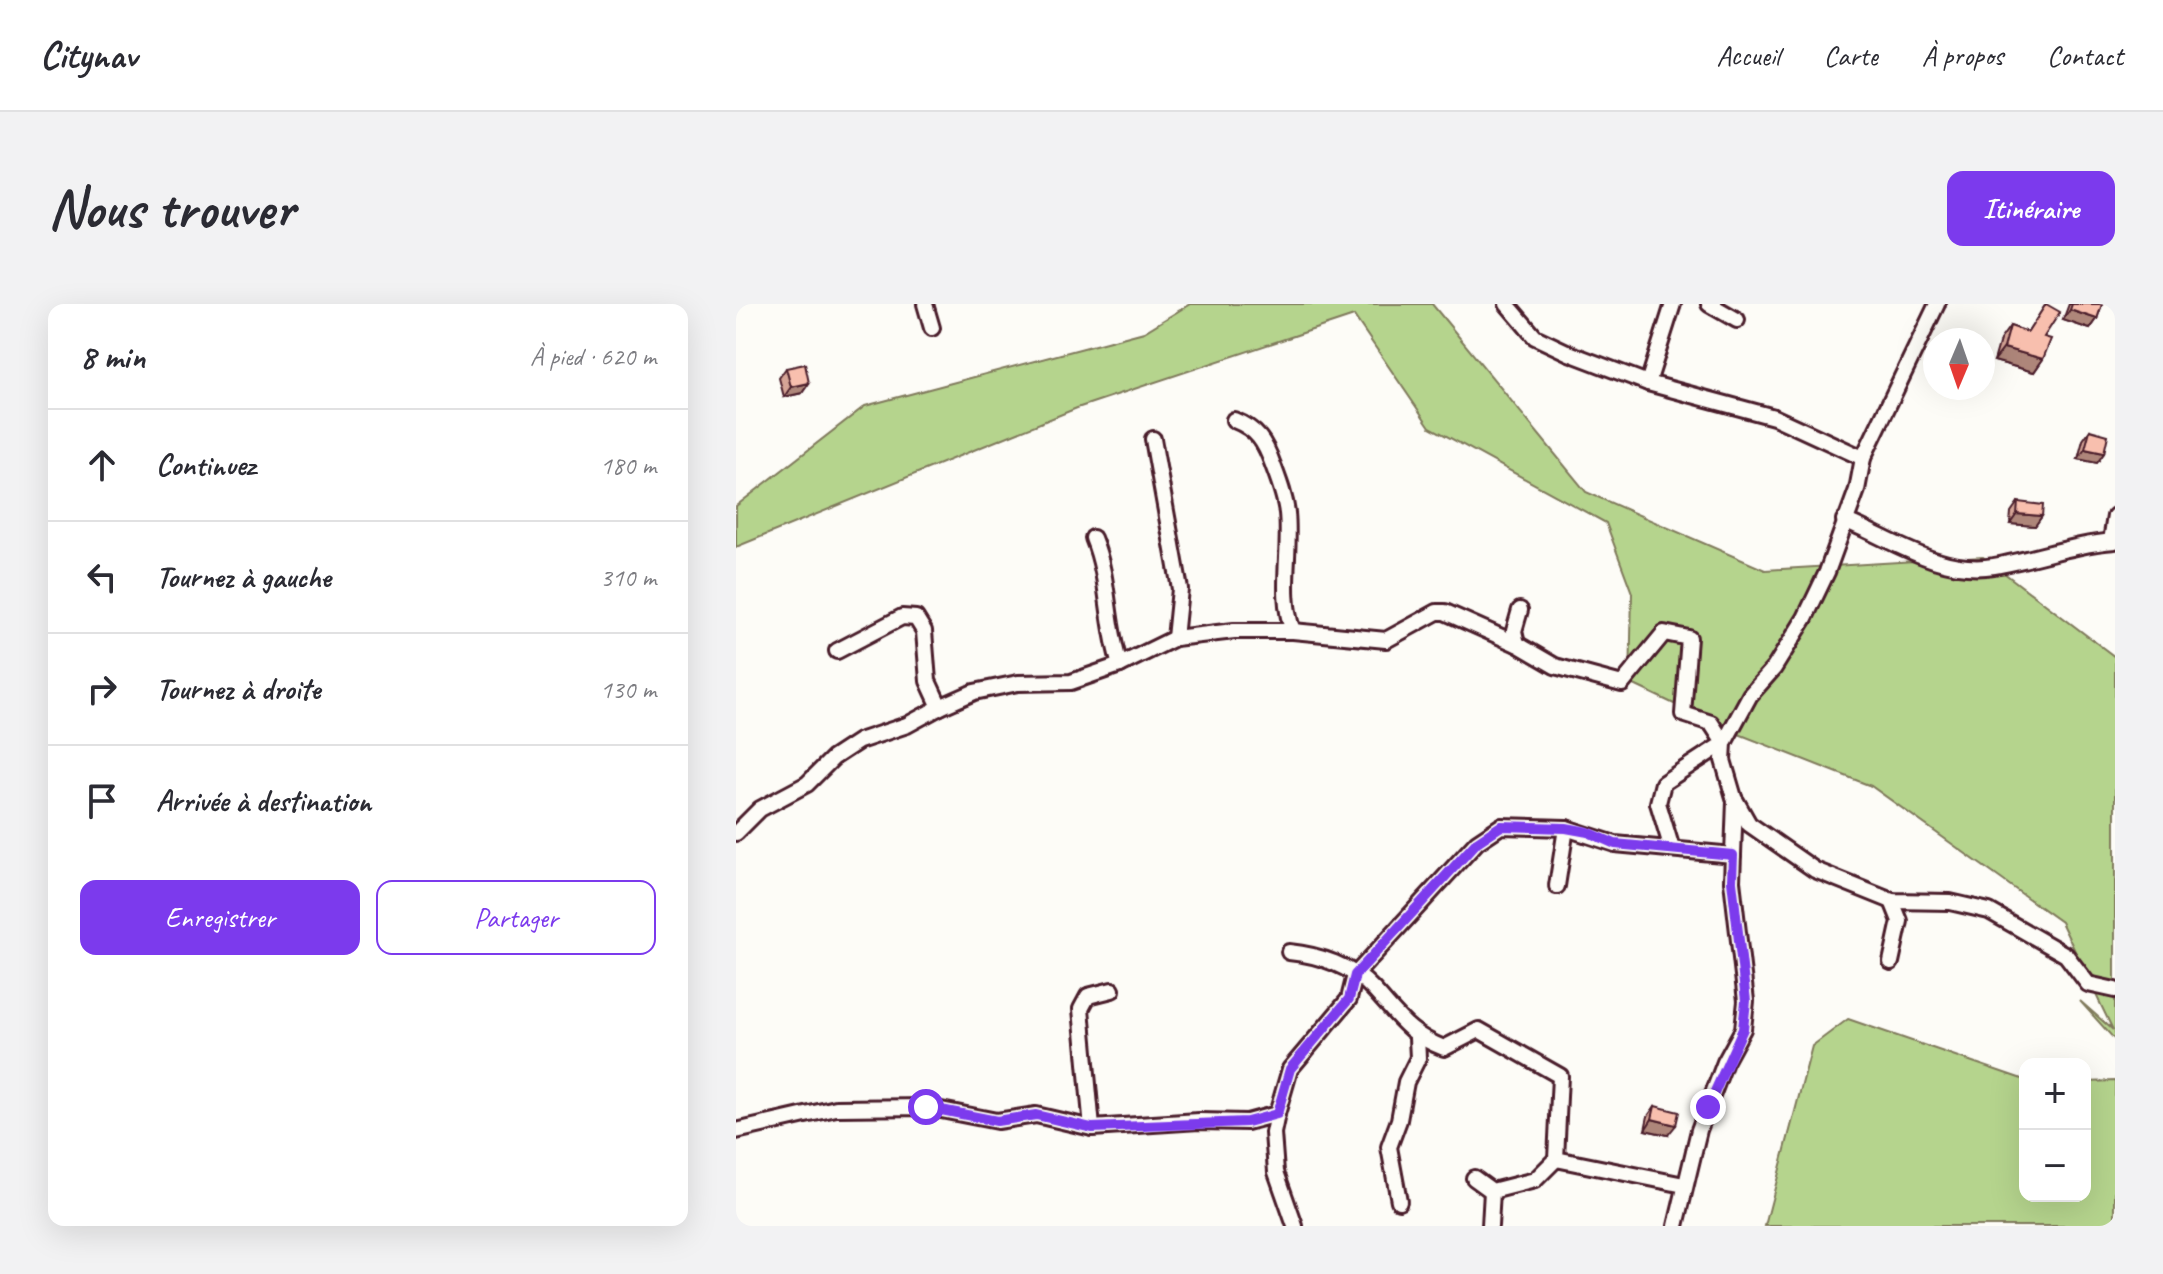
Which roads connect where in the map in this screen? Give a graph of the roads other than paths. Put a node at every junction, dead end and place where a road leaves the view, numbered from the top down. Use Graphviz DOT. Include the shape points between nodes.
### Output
graph roads {
  1 [pos="925,304"];
  2 [pos="1507,304"];
  3 [pos="1673,304"];
  4 [pos="1709,304"];
  5 [pos="1937,304"];
  6 [pos="1737,320"];
  7 [pos="932,328"];
  8 [pos="1648,383"];
  9 [pos="1234,420"];
  10 [pos="1153,439"];
  11 [pos="1863,458"];
  12 [pos="2115,516"];
  13 [pos="1844,520"];
  14 [pos="1093,538"];
  15 [pos="2113,541"];
  16 [pos="1520,610"];
  17 [pos="1293,631"];
  18 [pos="1175,638"];
  19 [pos="1517,644"];
  20 [pos="837,651"];
  21 [pos="1120,665"];
  22 [pos="940,707"];
  23 [pos="1724,743"];
  24 [pos="1735,801"];
  25 [pos="1566,828"];
  26 [pos="736,833"];
  27 [pos="1672,849"];
  28 [pos="1733,855"];
  29 [pos="1557,886"];
  30 [pos="1892,901"];
  31 [pos="1289,952"];
  32 [pos="1891,962"];
  33 [pos="1355,975"];
  34 [pos="1112,990"];
  35 [pos="2115,990"];
  36 [pos="1417,1038"];
  37 [pos="1277,1114"];
  38 [pos="1092,1128"];
  39 [pos="736,1131"];
  40 [pos="1556,1159"];
  41 [pos="1474,1178"];
  42 [pos="1684,1185"];
  43 [pos="1492,1191"];
  44 [pos="1399,1201"];
  45 [pos="1295,1226"];
  46 [pos="1490,1226"];
  47 [pos="1676,1226"];
  1 -- 7 [label="street"];
  2 -- 8 [label="street" via="1535,337"];
  3 -- 8 [label="street"];
  4 -- 6 [label="street"];
  5 -- 11 [label="street"];
  8 -- 11 [label="street" via="1774,417"];
  9 -- 17 [label="street" via="1264,441 1282,490 1288,533 1287,610"];
  10 -- 18 [label="street" via="1180,589"];
  11 -- 13 [label="street"];
  12 -- 15 [label="street"];
  13 -- 15 [label="street" via="1898,547 1953,565 1991,567"];
  13 -- 23 [label="street" via="1805,618 1750,695"];
  14 -- 21 [label="street" via="1104,565"];
  16 -- 19 [label="street" via="1514,631"];
  17 -- 18 [label="street"];
  17 -- 19 [label="street" via="1386,640 1445,612"];
  18 -- 21 [label="street"];
  19 -- 23 [label="street" via="1555,666 1622,684 1664,633 1689,638 1683,714 1711,723"];
  20 -- 22 [label="street" via="902,617 916,618 924,631 928,681"];
  21 -- 22 [label="street" via="1071,682 1018,683 974,692"];
  22 -- 26 [label="street" via="859,741 807,784 760,809"];
  23 -- 24 [label="street" via="1723,760"];
  23 -- 27 [label="street" via="1663,783 1658,803"];
  24 -- 28 [label="street"];
  24 -- 30 [label="street" via="1749,824 1815,870"];
  25 -- 27 [label="street" via="1615,844"];
  25 -- 29 [label="street"];
  25 -- 33 [label="street" via="1501,826 1477,842"];
  27 -- 28 [label="street"];
  28 -- 42 [label="street" via="1746,1001 1743,1029 1699,1130"];
  30 -- 32 [label="street" via="1900,921"];
  30 -- 35 [label="street" via="1950,902 1989,911 2066,955 2088,984"];
  31 -- 33 [label="street" via="1318,955"];
  33 -- 36 [label="street"];
  33 -- 37 [label="street" via="1349,999 1290,1069"];
  34 -- 38 [label="street" via="1088,996 1081,1009"];
  36 -- 40 [label="street" via="1444,1048 1479,1030 1560,1076"];
  36 -- 44 [label="street" via="1418,1058 1389,1147"];
  37 -- 38 [label="street" via="1247,1122"];
  37 -- 45 [label="street" via="1276,1172"];
  38 -- 39 [label="street" via="1036,1115 997,1121 926,1107 836,1108"];
  40 -- 42 [label="street"];
  40 -- 43 [label="street" via="1535,1180"];
  41 -- 43 [label="street"];
  42 -- 47 [label="street"];
  43 -- 46 [label="street"];
}
